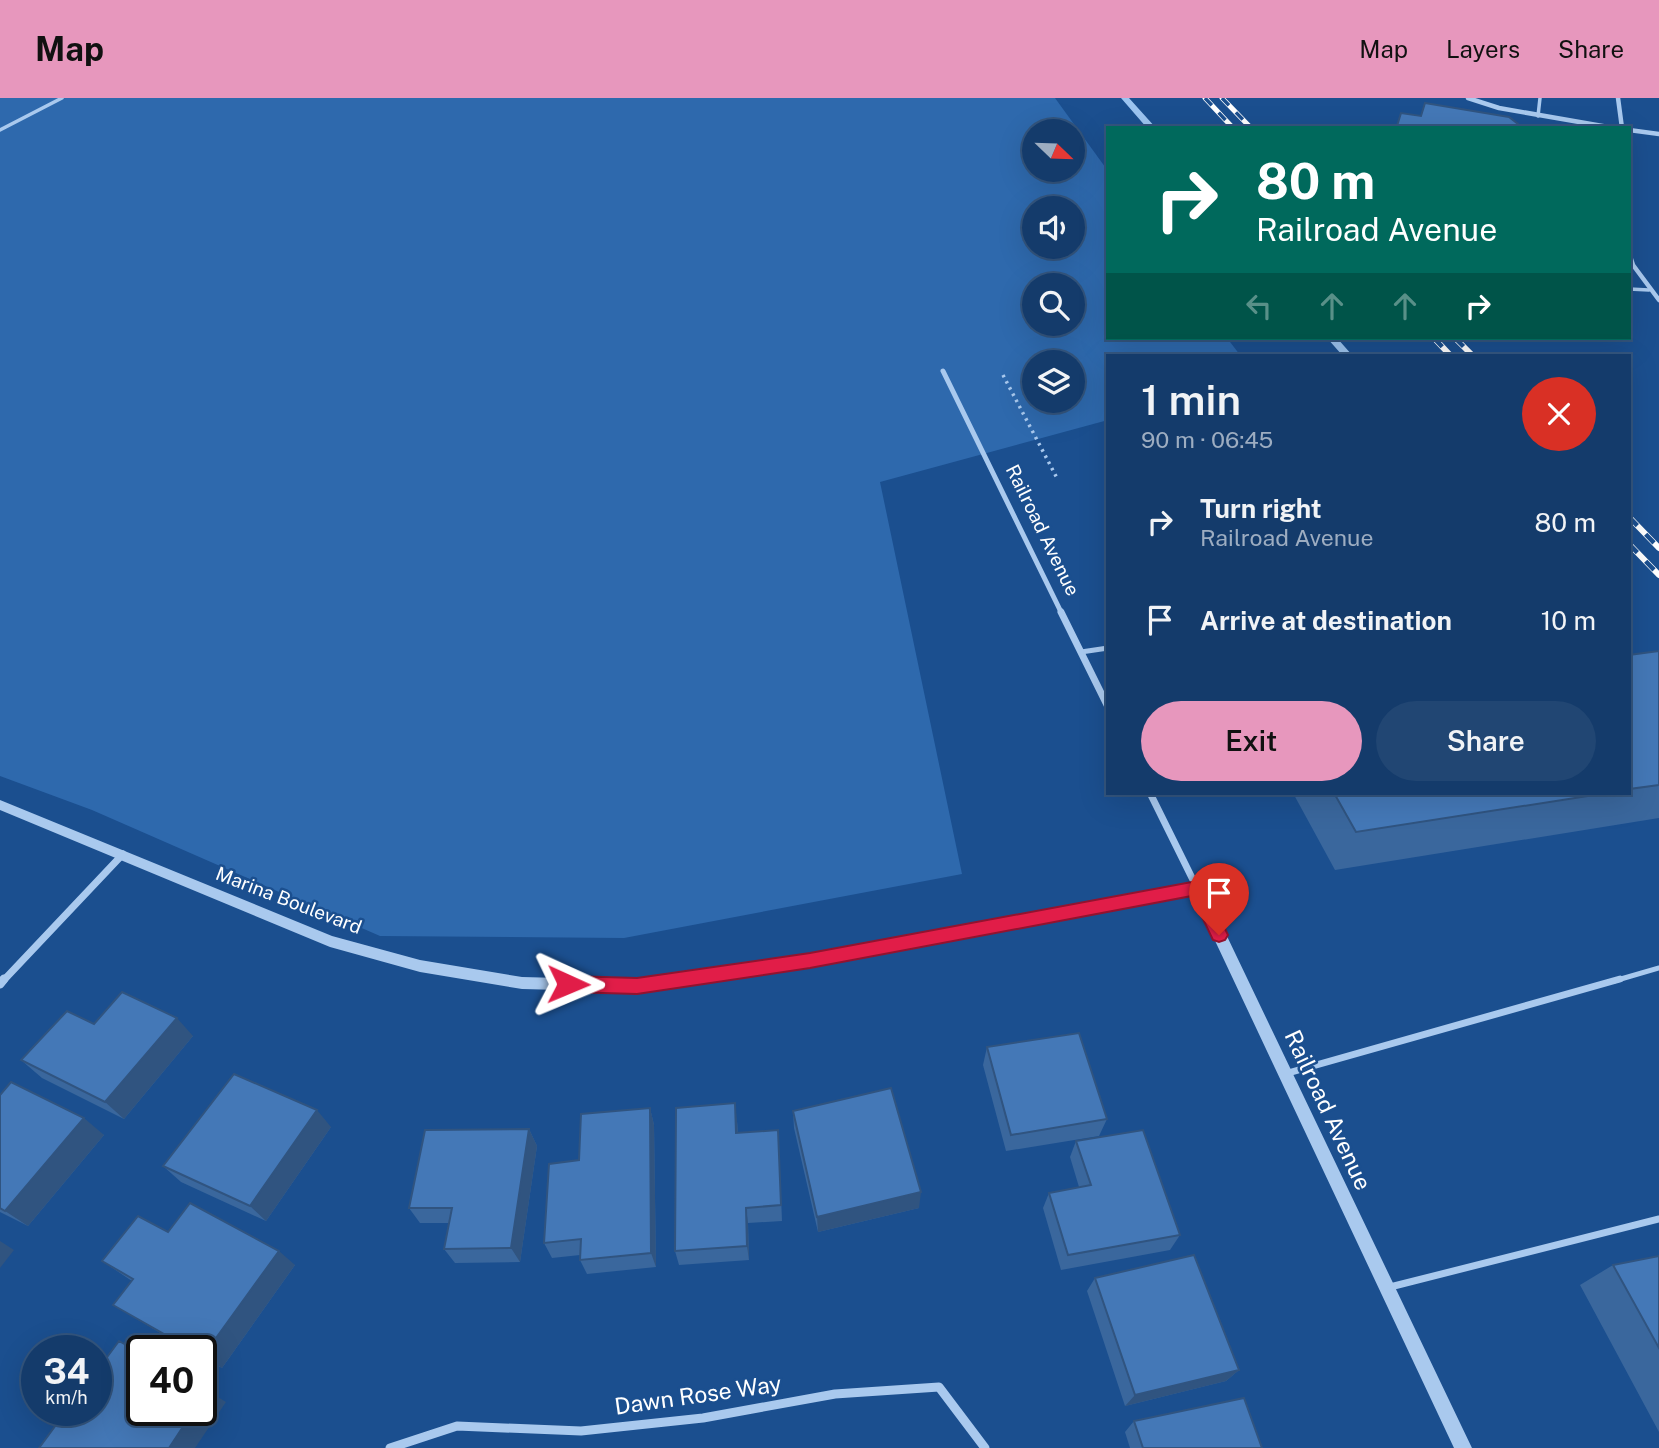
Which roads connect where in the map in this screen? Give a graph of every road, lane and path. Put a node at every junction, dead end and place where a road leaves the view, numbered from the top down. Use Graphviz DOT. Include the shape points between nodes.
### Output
graph roads {
  1 [pos="62,98"];
  2 [pos="1468,98"];
  3 [pos="1540,98"];
  4 [pos="1618,98"];
  5 [pos="1538,116"];
  6 [pos="1601,126"];
  7 [pos="1622,126"];
  8 [pos="0,130"];
  9 [pos="1631,130"];
  10 [pos="1659,134"];
  11 [pos="1631,259"];
  12 [pos="1631,289"];
  13 [pos="1649,290"];
  14 [pos="1659,300"];
  15 [pos="943,371"];
  16 [pos="1003,375"];
  17 [pos="1058,480"];
  18 [pos="1106,648"];
  19 [pos="1081,652"];
  20 [pos="1106,703"];
  21 [pos="1151,795"];
  22 [pos="0,805"];
  23 [pos="123,854"];
  24 [pos="1197,888"];
  25 [pos="1659,968"];
  26 [pos="0,984"];
  27 [pos="1285,1074"];
  28 [pos="1659,1219"];
  29 [pos="1387,1288"];
  30 [pos="390,1448"];
  31 [pos="985,1448"];
  32 [pos="1464,1448"];
  1 -- 8 [label="lane"];
  2 -- 5 [label="street"];
  3 -- 5 [label="lane"];
  4 -- 7 [label="street"];
  5 -- 6 [label="street"];
  9 -- 10 [label="street"];
  11 -- 13 [label="street"];
  12 -- 13 [label="lane"];
  13 -- 14 [label="street"];
  15 -- 19 [label="street, Railroad Avenue"];
  16 -- 17 [label="path"];
  18 -- 19 [label="lane"];
  19 -- 20 [label="street, Railroad Avenue"];
  21 -- 24 [label="street, Railroad Avenue"];
  22 -- 23 [label="street, Marina Boulevard"];
  23 -- 24 [label="street, Marina Boulevard" via="330,940 420,966 522,983 637,986 810,961"];
  23 -- 26 [label="street"];
  24 -- 27 [label="street, Railroad Avenue"];
  25 -- 27 [label="lane"];
  27 -- 29 [label="street, Railroad Avenue"];
  28 -- 29 [label="lane"];
  29 -- 32 [label="street, Railroad Avenue"];
  30 -- 31 [label="street, Dawn Rose Way" via="457,1426 580,1430 703,1419 835,1394 939,1387"];
}
